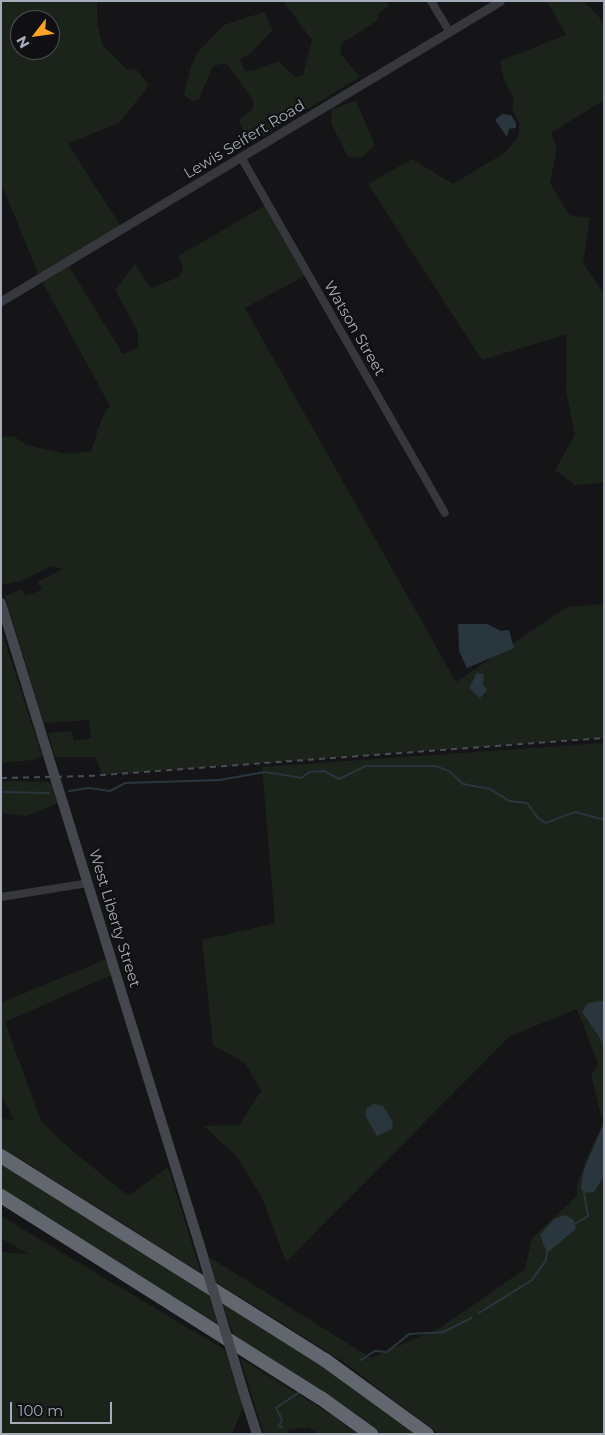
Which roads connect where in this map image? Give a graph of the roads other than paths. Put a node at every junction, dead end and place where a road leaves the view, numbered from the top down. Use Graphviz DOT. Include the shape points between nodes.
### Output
graph roads {
  1 [pos="431,1"];
  2 [pos="500,1"];
  3 [pos="449,32"];
  4 [pos="241,157"];
  5 [pos="1,301"];
  6 [pos="445,513"];
  7 [pos="1,603"];
  8 [pos="88,883"];
  9 [pos="1,898"];
  10 [pos="1,1156"];
  11 [pos="1,1196"];
  12 [pos="257,1434"];
  13 [pos="371,1434"];
  14 [pos="427,1434"];
  1 -- 3 [label="street"];
  2 -- 3 [label="street, Lewis Seifert Road"];
  3 -- 4 [label="street, Lewis Seifert Road"];
  4 -- 5 [label="street, Lewis Seifert Road"];
  4 -- 6 [label="street, Watson Street"];
  7 -- 8 [label="main road, West Liberty Street"];
  8 -- 9 [label="street"];
  8 -- 12 [label="main road, West Liberty Street, bridge"];
  10 -- 14 [label="highway" via="325,1360"];
  11 -- 13 [label="highway" via="321,1398"];
}
